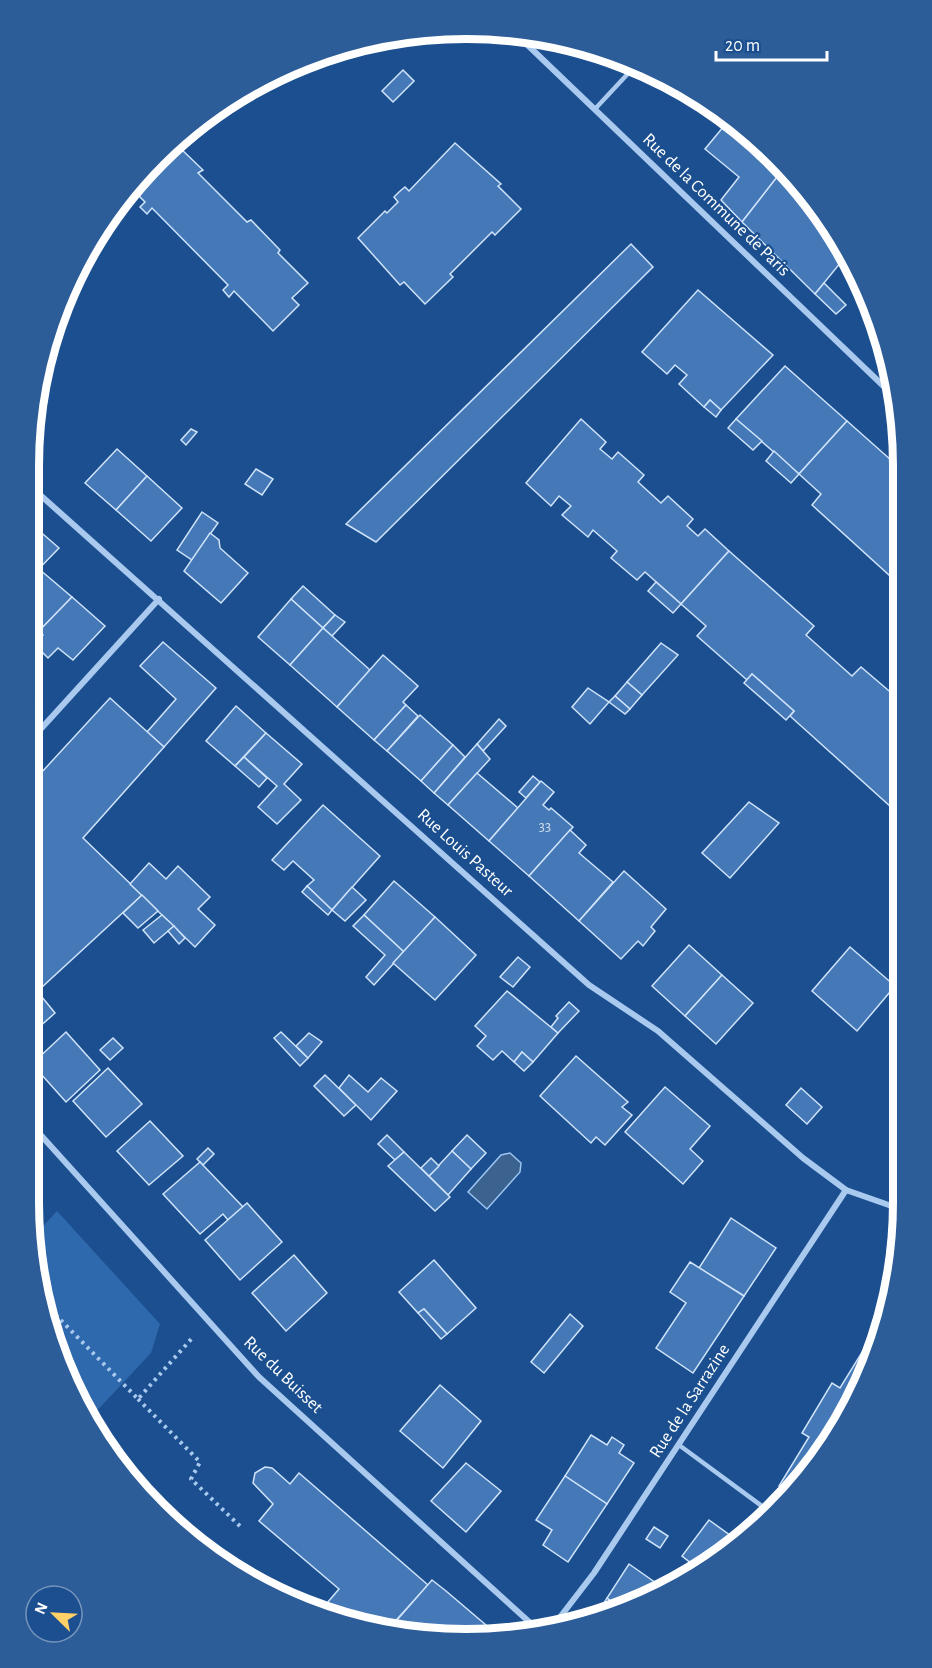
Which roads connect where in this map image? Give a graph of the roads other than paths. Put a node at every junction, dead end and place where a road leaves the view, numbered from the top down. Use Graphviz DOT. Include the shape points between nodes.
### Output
graph roads {
  1 [pos="526,44"];
  2 [pos="629,72"];
  3 [pos="595,109"];
  4 [pos="886,388"];
  5 [pos="39,494"];
  6 [pos="159,600"];
  7 [pos="39,731"];
  8 [pos="39,1133"];
  9 [pos="846,1190"];
  10 [pos="893,1206"];
  11 [pos="679,1444"];
  12 [pos="764,1508"];
  13 [pos="559,1618"];
  14 [pos="531,1624"];
  1 -- 3 [label="street, Rue de la Commune de Paris"];
  2 -- 3 [label="lane"];
  3 -- 4 [label="street, Rue de la Commune de Paris"];
  5 -- 6 [label="street, Rue Louis Pasteur"];
  6 -- 7 [label="street"];
  6 -- 9 [label="street, Rue Louis Pasteur" via="589,985 658,1031 803,1158"];
  8 -- 14 [label="street, Rue du Buisset" via="259,1377"];
  9 -- 10 [label="street, Rue Louis Pasteur"];
  9 -- 11 [label="street, Rue de la Sarrazine"];
  11 -- 12 [label="lane"];
  11 -- 13 [label="street, Rue de la Sarrazine" via="594,1573"];
}
